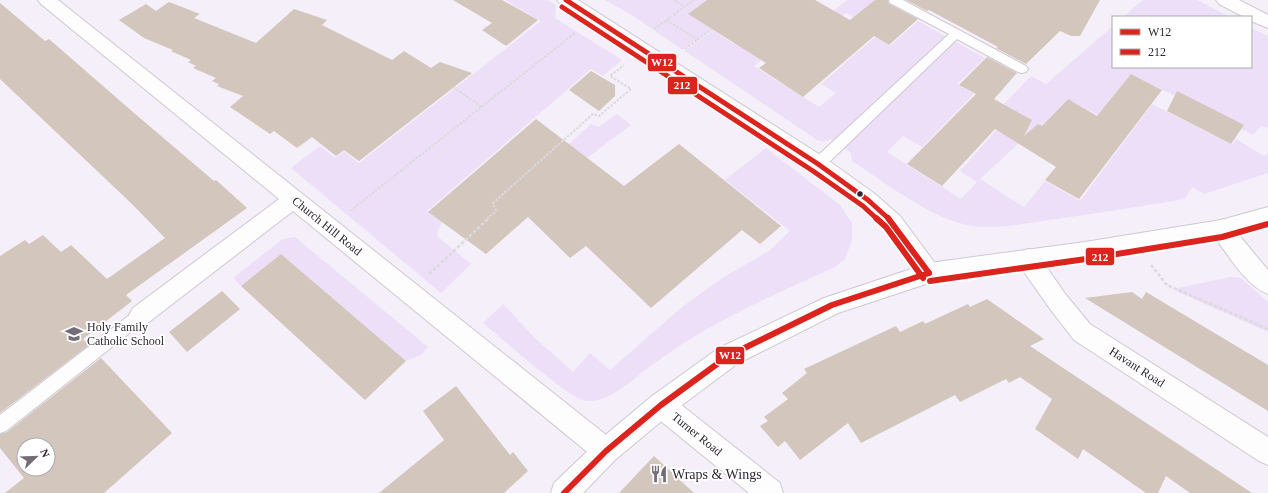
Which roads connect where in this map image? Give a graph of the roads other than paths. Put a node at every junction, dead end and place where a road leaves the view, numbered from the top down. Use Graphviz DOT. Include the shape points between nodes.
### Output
graph roads {
  1 [pos="47,0"];
  2 [pos="566,0"];
  3 [pos="894,0"];
  4 [pos="1225,0"];
  5 [pos="1268,22"];
  6 [pos="957,34"];
  7 [pos="1022,69"];
  8 [pos="818,164"];
  9 [pos="294,199"];
  10 [pos="1268,216"];
  11 [pos="1221,229"];
  12 [pos="1028,259"];
  13 [pos="929,274"];
  14 [pos="1268,284"];
  15 [pos="141,315"];
  16 [pos="661,406"];
  17 [pos="0,425"];
  18 [pos="606,451"];
  19 [pos="1268,452"];
  20 [pos="564,493"];
  21 [pos="770,493"];
  1 -- 9 [label="street, Church Hill Road"];
  2 -- 8 [label="street"];
  3 -- 6 [label="lane"];
  4 -- 5 [label="street"];
  6 -- 7 [label="lane"];
  6 -- 8 [label="lane"];
  8 -- 13 [label="street" via="868,200 892,222"];
  9 -- 15 [label="street"];
  9 -- 18 [label="street, Church Hill Road"];
  10 -- 11 [label="street"];
  11 -- 12 [label="street"];
  11 -- 14 [label="street"];
  12 -- 13 [label="street"];
  12 -- 19 [label="street, Havant Road" via="1082,332"];
  13 -- 16 [label="street" via="832,306 728,356"];
  15 -- 17 [label="lane"];
  16 -- 18 [label="street"];
  16 -- 21 [label="street, Turner Road"];
  18 -- 20 [label="street"];
}
